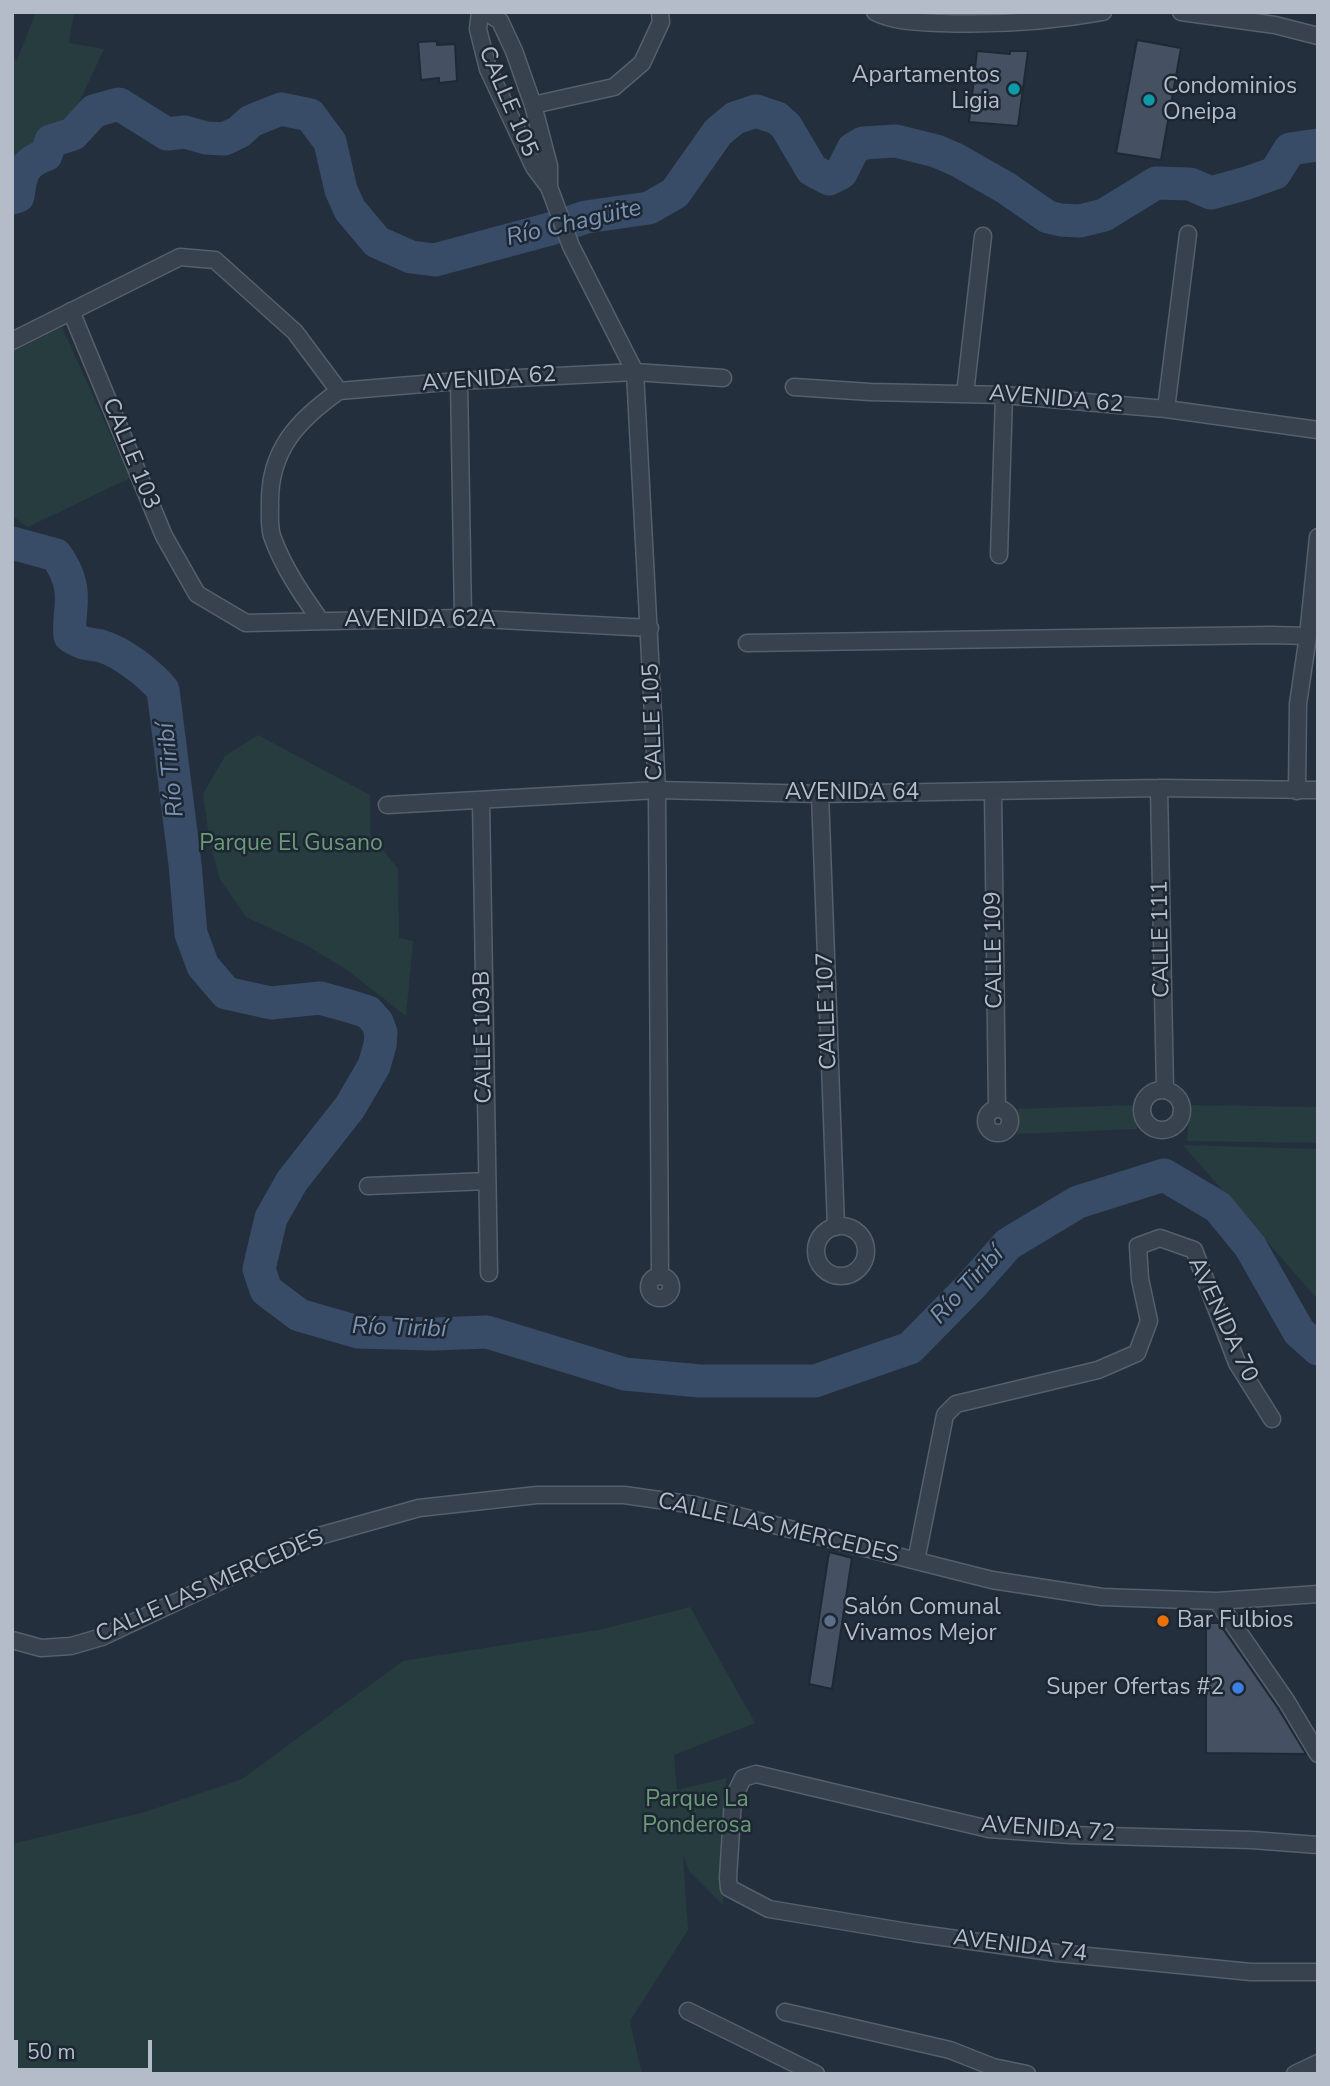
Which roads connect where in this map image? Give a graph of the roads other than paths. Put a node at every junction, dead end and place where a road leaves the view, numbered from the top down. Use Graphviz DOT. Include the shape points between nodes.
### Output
graph roads {
  1 [pos="480,12"];
  2 [pos="486,12"];
  3 [pos="660,12"];
  4 [pos="875,12"];
  5 [pos="1103,12"];
  6 [pos="1181,12"];
  7 [pos="1274,19"];
  8 [pos="1318,36"];
  9 [pos="533,105"];
  10 [pos="548,187"];
  11 [pos="1188,234"];
  12 [pos="983,236"];
  13 [pos="71,311"];
  14 [pos="12,341"];
  15 [pos="635,372"];
  16 [pos="723,378"];
  17 [pos="459,381"];
  18 [pos="794,387"];
  19 [pos="339,391"];
  20 [pos="965,394"];
  21 [pos="1004,395"];
  22 [pos="1166,410"];
  23 [pos="1318,430"];
  24 [pos="1318,537"];
  25 [pos="999,555"];
  26 [pos="1316,570"];
  27 [pos="197,594"];
  28 [pos="463,618"];
  29 [pos="320,620"];
  30 [pos="650,628"];
  31 [pos="1308,636"];
  32 [pos="747,643"];
  33 [pos="1160,788"];
  34 [pos="657,790"];
  35 [pos="1318,790"];
  36 [pos="993,791"];
  37 [pos="1297,791"];
  38 [pos="820,794"];
  39 [pos="481,801"];
  40 [pos="387,805"];
  41 [pos="1165,1090"];
  42 [pos="997,1109"];
  43 [pos="486,1181"];
  44 [pos="368,1186"];
  45 [pos="836,1227"];
  46 [pos="489,1273"];
  47 [pos="660,1276"];
  48 [pos="1272,1419"];
  49 [pos="916,1561"];
  50 [pos="1318,1594"];
  51 [pos="1217,1601"];
  52 [pos="12,1640"];
  53 [pos="1318,1754"];
  54 [pos="1318,1845"];
  55 [pos="729,1888"];
  56 [pos="1318,1972"];
  57 [pos="688,2011"];
  58 [pos="785,2012"];
  59 [pos="1318,2063"];
  60 [pos="816,2074"];
  61 [pos="1027,2074"];
  62 [pos="1295,2074"];
  1 -- 10 [label="street, CALLE 105" via="478,29 488,69"];
  2 -- 9 [label="street, CALLE 105" via="499,21"];
  3 -- 9 [label="street" via="661,22 642,63 614,87"];
  4 -- 5 [label="street" via="907,21 991,25"];
  6 -- 7 [label="street"];
  7 -- 8 [label="street"];
  9 -- 10 [label="street, CALLE 105" via="549,166"];
  10 -- 15 [label="street, CALLE 105" via="565,233"];
  11 -- 22 [label="street"];
  12 -- 20 [label="street"];
  13 -- 14 [label="street"];
  13 -- 19 [label="street" via="180,257 215,260 295,332"];
  13 -- 27 [label="street, CALLE 103" via="164,536"];
  15 -- 16 [label="street, AVENIDA 62"];
  15 -- 17 [label="street, AVENIDA 62"];
  15 -- 30 [label="street, CALLE 105"];
  17 -- 19 [label="street, AVENIDA 62"];
  17 -- 28 [label="street"];
  18 -- 20 [label="street, AVENIDA 62"];
  19 -- 29 [label="street" via="314,409 282,446 270,484 271,532 288,573"];
  20 -- 21 [label="street, AVENIDA 62"];
  21 -- 22 [label="street, AVENIDA 62"];
  21 -- 25 [label="street"];
  22 -- 23 [label="street, AVENIDA 62"];
  24 -- 26 [label="street"];
  26 -- 31 [label="street"];
  27 -- 29 [label="street, AVENIDA 62A" via="246,623"];
  28 -- 29 [label="street, AVENIDA 62A"];
  28 -- 30 [label="street, AVENIDA 62A"];
  30 -- 34 [label="street, CALLE 105"];
  31 -- 32 [label="street"];
  31 -- 37 [label="street" via="1298,704"];
  33 -- 36 [label="street, AVENIDA 64"];
  33 -- 37 [label="street, AVENIDA 64"];
  33 -- 41 [label="street, CALLE 111"];
  34 -- 38 [label="street, AVENIDA 64"];
  34 -- 39 [label="street, AVENIDA 64"];
  34 -- 47 [label="street, CALLE 105"];
  35 -- 37 [label="street, AVENIDA 64"];
  36 -- 38 [label="street, AVENIDA 64"];
  36 -- 42 [label="street, CALLE 109"];
  38 -- 45 [label="street, CALLE 107"];
  39 -- 40 [label="street, AVENIDA 64"];
  39 -- 43 [label="street, CALLE 103B"];
  43 -- 44 [label="street"];
  43 -- 46 [label="street, CALLE 103B"];
  48 -- 49 [label="street, AVENIDA 70" via="1237,1363 1194,1250 1160,1238 1138,1246 1149,1321 1137,1353 1098,1370 956,1404 945,1415"];
  49 -- 51 [label="street, CALLE LAS MERCEDES" via="992,1580 1102,1597"];
  49 -- 52 [label="street, CALLE LAS MERCEDES" via="695,1505 624,1495 537,1495 419,1508 312,1538 102,1637 71,1646 41,1648"];
  50 -- 51 [label="street, CALLE LAS MERCEDES"];
  51 -- 53 [label="street"];
  54 -- 55 [label="street, AVENIDA 72" via="989,1829 756,1774 743,1779 733,1799"];
  55 -- 56 [label="street, AVENIDA 74" via="769,1909 927,1935 1251,1972"];
  57 -- 60 [label="street"];
  58 -- 61 [label="street" via="950,2050"];
  59 -- 62 [label="street"];
}
